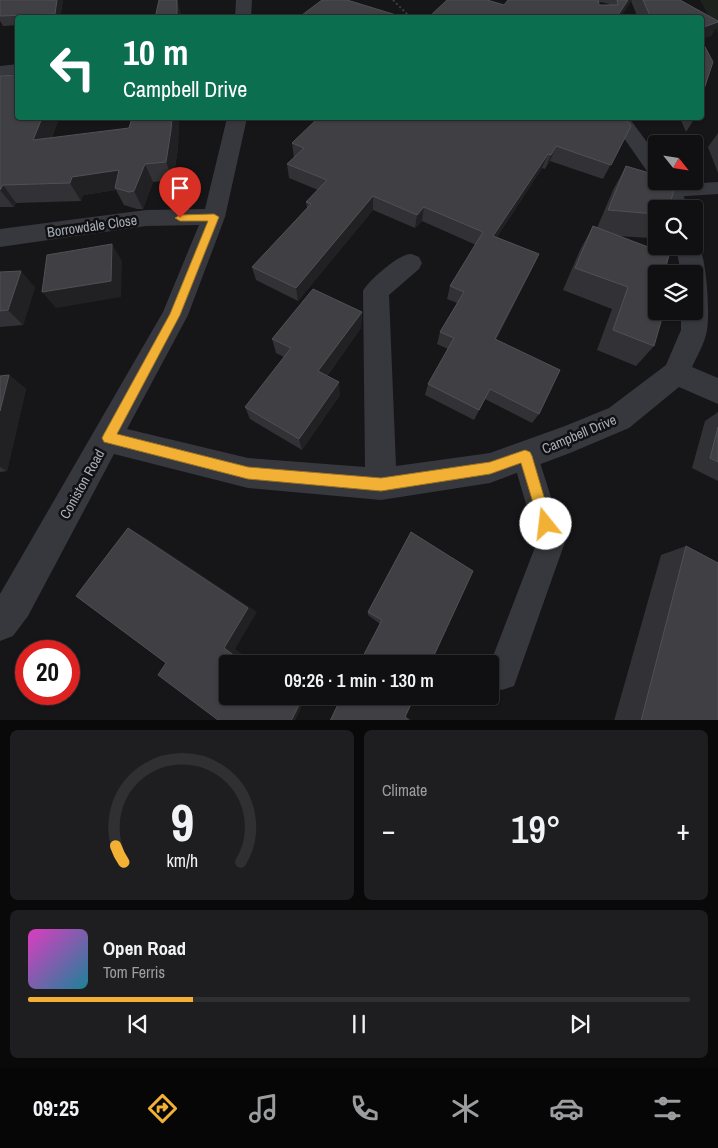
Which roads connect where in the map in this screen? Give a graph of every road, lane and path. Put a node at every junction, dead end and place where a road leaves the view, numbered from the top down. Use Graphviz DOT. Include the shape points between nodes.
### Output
graph roads {
  1 [pos="244,0"];
  2 [pos="392,0"];
  3 [pos="243,15"];
  4 [pos="408,15"];
  5 [pos="15,69"];
  6 [pos="0,71"];
  7 [pos="237,120"];
  8 [pos="620,120"];
  9 [pos="648,158"];
  10 [pos="718,188"];
  11 [pos="671,194"];
  12 [pos="214,217"];
  13 [pos="0,238"];
  14 [pos="410,263"];
  15 [pos="694,320"];
  16 [pos="676,373"];
  17 [pos="718,392"];
  18 [pos="108,438"];
  19 [pos="525,456"];
  20 [pos="381,484"];
  21 [pos="0,623"];
  22 [pos="502,674"];
  1 -- 3 [label="street"];
  2 -- 4 [label="path"];
  5 -- 6 [label="street"];
  7 -- 12 [label="street, Coniston Road"];
  8 -- 9 [label="street"];
  10 -- 11 [label="lane"];
  12 -- 13 [label="street, Borrowdale Close" via="146,218"];
  12 -- 18 [label="street, Coniston Road" via="175,315"];
  14 -- 20 [label="street" via="376,291"];
  15 -- 16 [label="street, Campbell Drive" via="694,330"];
  16 -- 17 [label="street"];
  16 -- 19 [label="street, Campbell Drive" via="619,418"];
  18 -- 20 [label="street, Campbell Drive" via="248,473"];
  18 -- 21 [label="street, Coniston Road" via="14,604"];
  19 -- 20 [label="street, Campbell Drive" via="490,468"];
  19 -- 22 [label="lane" via="551,542"];
}
